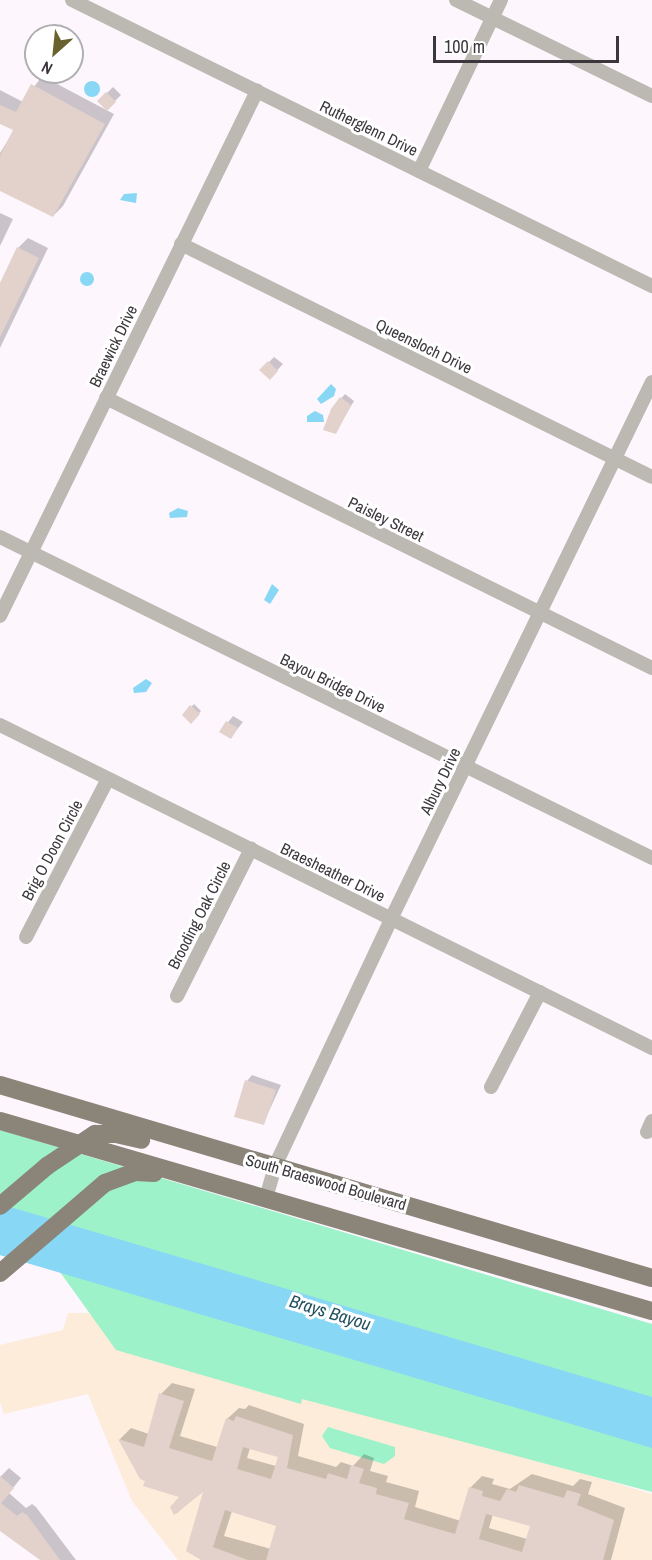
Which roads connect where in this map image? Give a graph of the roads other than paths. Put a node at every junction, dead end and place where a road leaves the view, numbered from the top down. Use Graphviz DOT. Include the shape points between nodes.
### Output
graph roads {
  1 [pos="72,0"];
  2 [pos="456,0"];
  3 [pos="501,0"];
  4 [pos="493,18"];
  5 [pos="257,91"];
  6 [pos="652,96"];
  7 [pos="418,171"];
  8 [pos="181,244"];
  9 [pos="652,285"];
  10 [pos="652,382"];
  11 [pos="106,398"];
  12 [pos="615,459"];
  13 [pos="652,477"];
  14 [pos="0,537"];
  15 [pos="31,553"];
  16 [pos="541,614"];
  17 [pos="0,616"];
  18 [pos="652,668"];
  19 [pos="0,725"];
  20 [pos="466,766"];
  21 [pos="108,779"];
  22 [pos="251,849"];
  23 [pos="652,858"];
  24 [pos="391,919"];
  25 [pos="26,937"];
  26 [pos="540,992"];
  27 [pos="177,996"];
  28 [pos="652,1048"];
  29 [pos="0,1085"];
  30 [pos="491,1087"];
  31 [pos="0,1121"];
  32 [pos="30,1130"];
  33 [pos="80,1144"];
  34 [pos="208,1149"];
  35 [pos="47,1166"];
  36 [pos="274,1166"];
  37 [pos="174,1173"];
  38 [pos="266,1198"];
  39 [pos="0,1206"];
  40 [pos="513,1236"];
  41 [pos="504,1268"];
  42 [pos="0,1273"];
  43 [pos="652,1278"];
  44 [pos="652,1311"];
  1 -- 5 [label="street, Rutherglenn Drive"];
  2 -- 4 [label="street"];
  3 -- 4 [label="street"];
  4 -- 6 [label="street"];
  4 -- 7 [label="street"];
  5 -- 7 [label="street, Rutherglenn Drive"];
  5 -- 8 [label="street, Braewick Drive"];
  7 -- 9 [label="street, Rutherglenn Drive"];
  8 -- 11 [label="street, Braewick Drive"];
  8 -- 12 [label="street, Queensloch Drive"];
  10 -- 12 [label="street, Albury Drive"];
  11 -- 15 [label="street, Braewick Drive"];
  11 -- 16 [label="street, Paisley Street"];
  12 -- 13 [label="street, Queensloch Drive"];
  12 -- 16 [label="street, Albury Drive"];
  14 -- 15 [label="street, Bayou Bridge Drive"];
  15 -- 17 [label="street, Braewick Drive"];
  15 -- 20 [label="street, Bayou Bridge Drive"];
  16 -- 18 [label="street, Paisley Street"];
  16 -- 20 [label="street, Albury Drive"];
  19 -- 21 [label="street, Braesheather Drive"];
  20 -- 23 [label="street, Bayou Bridge Drive"];
  20 -- 24 [label="street, Albury Drive"];
  21 -- 22 [label="street, Braesheather Drive"];
  21 -- 25 [label="street, Brig O Doon Circle"];
  22 -- 24 [label="street, Braesheather Drive"];
  22 -- 27 [label="street, Brooding Oak Circle"];
  24 -- 26 [label="street, Braesheather Drive"];
  24 -- 36 [label="street, Albury Drive"];
  26 -- 28 [label="street, Braesheather Drive"];
  26 -- 30 [label="street"];
  29 -- 34 [label="main road, South Braeswood Boulevard"];
  31 -- 32 [label="main road, South Braeswood Boulevard"];
  32 -- 33 [label="main road, South Braeswood Boulevard"];
  32 -- 35 [label="main road" via="44,1150"];
  33 -- 34 [label="main road" via="106,1133 180,1150"];
  33 -- 35 [label="main road"];
  33 -- 37 [label="main road, South Braeswood Boulevard"];
  34 -- 36 [label="main road, South Braeswood Boulevard"];
  35 -- 39 [label="main road"];
  36 -- 38 [label="street, Albury Drive"];
  36 -- 40 [label="main road, South Braeswood Boulevard"];
  37 -- 38 [label="main road, South Braeswood Boulevard"];
  37 -- 42 [label="main road" via="135,1172 116,1176"];
  38 -- 41 [label="main road, South Braeswood Boulevard"];
  40 -- 41 [label="main road"];
  40 -- 43 [label="main road, South Braeswood Boulevard"];
  41 -- 44 [label="main road, South Braeswood Boulevard"];
}
